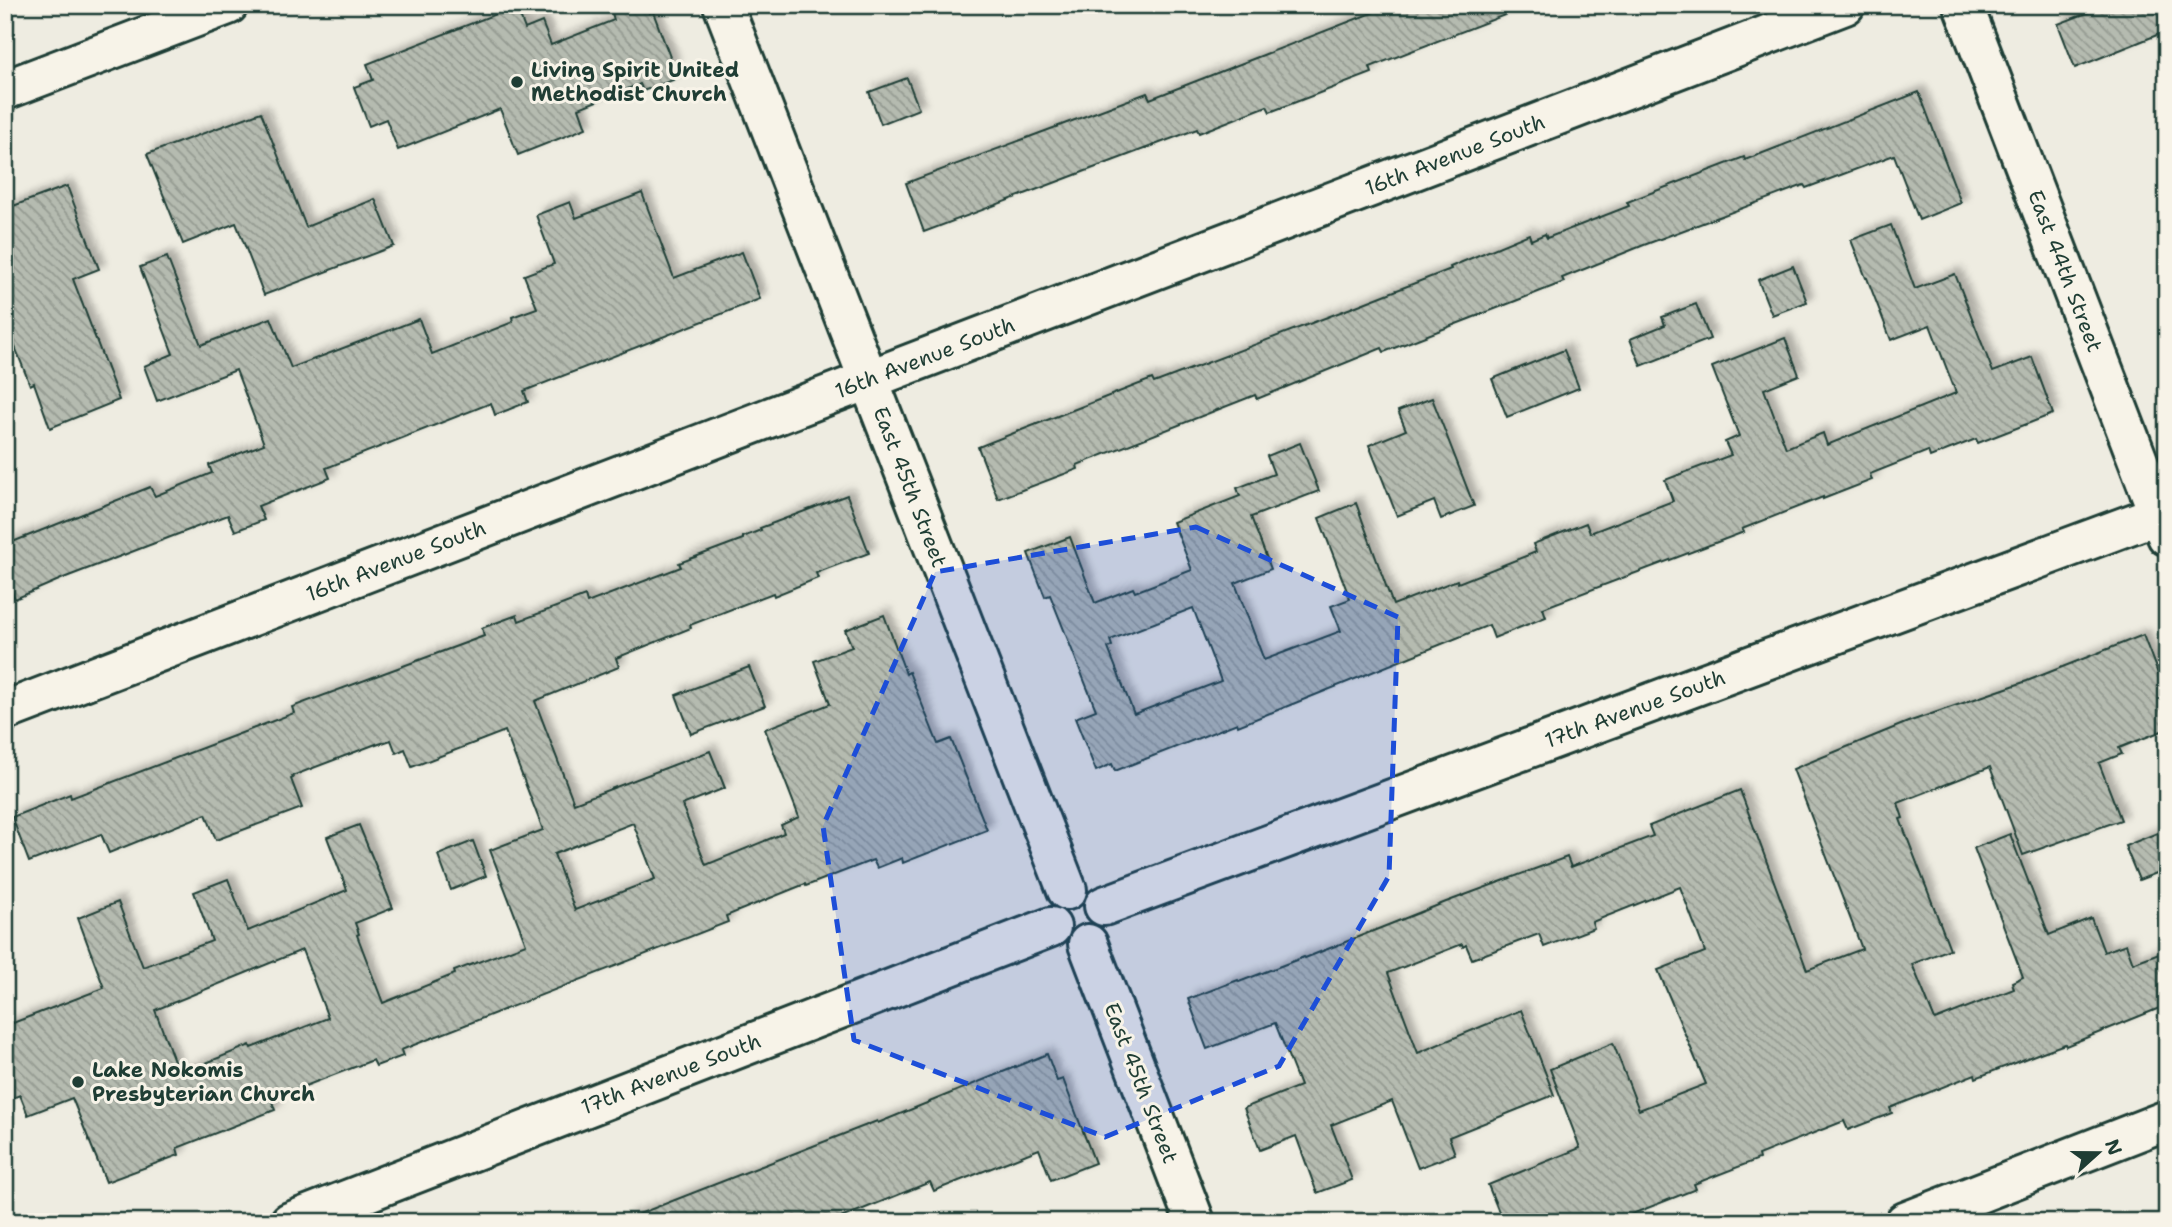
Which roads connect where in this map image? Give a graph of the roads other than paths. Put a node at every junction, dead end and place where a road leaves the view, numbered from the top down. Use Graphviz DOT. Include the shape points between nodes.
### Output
graph roads {
  1 [pos="228,5"];
  2 [pos="723,5"];
  3 [pos="1845,5"];
  4 [pos="1963,5"];
  5 [pos="5,90"];
  6 [pos="868,380"];
  7 [pos="2164,521"];
  8 [pos="5,711"];
  9 [pos="1068,890"];
  10 [pos="1104,906"];
  11 [pos="1051,926"];
  12 [pos="1088,944"];
  13 [pos="2167,1120"];
  14 [pos="290,1222"];
  15 [pos="1195,1222"];
  16 [pos="1905,1222"];
  1 -- 5 [label="street"];
  2 -- 6 [label="street, East 45th Street"];
  3 -- 6 [label="street, 16th Avenue South"];
  4 -- 7 [label="street, East 44th Street"];
  6 -- 8 [label="street, 16th Avenue South"];
  6 -- 9 [label="street, East 45th Street"];
  7 -- 10 [label="street, 17th Avenue South"];
  9 -- 10 [label="street" via="1093,892"];
  9 -- 11 [label="street" via="1055,900 1049,913"];
  10 -- 12 [label="street" via="1106,922"];
  11 -- 12 [label="street" via="1066,943"];
  11 -- 14 [label="street, 17th Avenue South"];
  12 -- 15 [label="street, East 45th Street"];
  13 -- 16 [label="street"];
}
